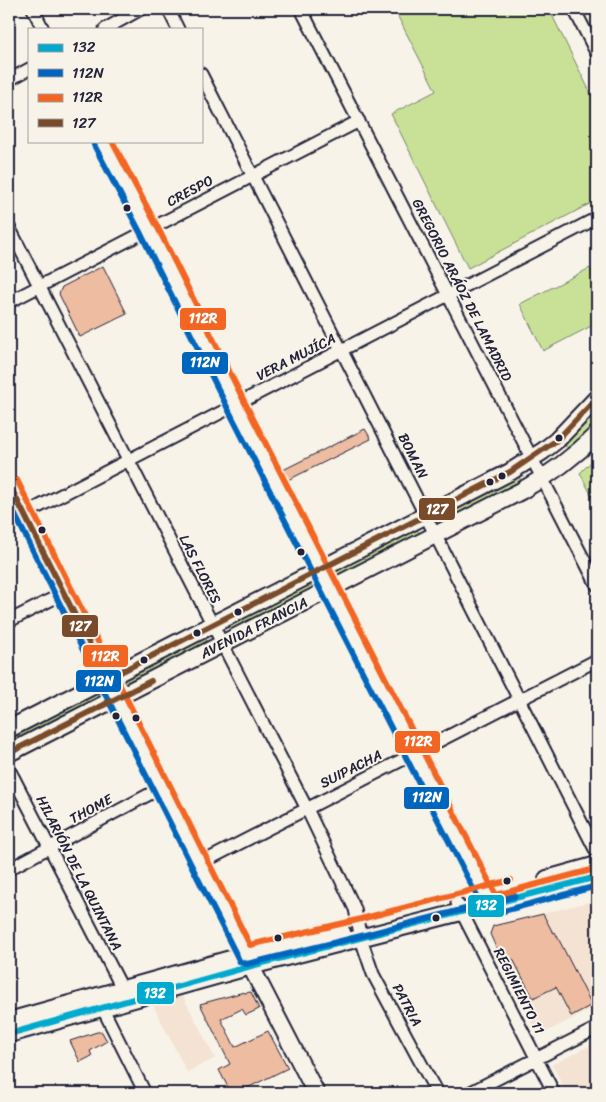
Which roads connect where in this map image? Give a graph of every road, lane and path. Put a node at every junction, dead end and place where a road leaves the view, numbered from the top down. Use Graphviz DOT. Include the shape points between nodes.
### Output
graph roads {
  1 [pos="33,9"];
  2 [pos="141,9"];
  3 [pos="168,9"];
  4 [pos="301,9"];
  5 [pos="574,9"];
  6 [pos="42,28"];
  7 [pos="106,28"];
  8 [pos="178,28"];
  9 [pos="597,54"];
  10 [pos="28,70"];
  11 [pos="202,76"];
  12 [pos="9,80"];
  13 [pos="359,121"];
  14 [pos="103,142"];
  15 [pos="253,176"];
  16 [pos="597,218"];
  17 [pos="9,227"];
  18 [pos="149,230"];
  19 [pos="39,286"];
  20 [pos="448,295"];
  21 [pos="9,302"];
  22 [pos="342,350"];
  23 [pos="597,398"];
  24 [pos="236,405"];
  25 [pos="597,434"];
  26 [pos="532,458"];
  27 [pos="128,461"];
  28 [pos="543,479"];
  29 [pos="9,484"];
  30 [pos="24,514"];
  31 [pos="426,515"];
  32 [pos="9,522"];
  33 [pos="436,535"];
  34 [pos="320,569"];
  35 [pos="597,585"];
  36 [pos="330,589"];
  37 [pos="64,593"];
  38 [pos="9,621"];
  39 [pos="212,625"];
  40 [pos="222,644"];
  41 [pos="597,660"];
  42 [pos="107,678"];
  43 [pos="117,698"];
  44 [pos="519,700"];
  45 [pos="9,729"];
  46 [pos="9,753"];
  47 [pos="414,753"];
  48 [pos="9,769"];
  49 [pos="162,788"];
  50 [pos="307,809"];
  51 [pos="49,848"];
  52 [pos="597,853"];
  53 [pos="199,864"];
  54 [pos="597,865"];
  55 [pos="9,869"];
  56 [pos="597,877"];
  57 [pos="489,900"];
  58 [pos="460,908"];
  59 [pos="360,934"];
  60 [pos="248,961"];
  61 [pos="123,990"];
  62 [pos="99,1002"];
  63 [pos="9,1021"];
  64 [pos="597,1028"];
  65 [pos="9,1034"];
  66 [pos="536,1059"];
  67 [pos="145,1093"];
  68 [pos="316,1093"];
  69 [pos="437,1093"];
  70 [pos="469,1093"];
  71 [pos="554,1093"];
  1 -- 6 [label="street"];
  2 -- 7 [label="street"];
  3 -- 8 [label="street"];
  4 -- 13 [label="street, GREGORIO ARÁOZ DE LAMADRID"];
  5 -- 9 [label="street"];
  10 -- 12 [label="street"];
  11 -- 15 [label="street, BOMAN"];
  13 -- 15 [label="street, CRESPO"];
  13 -- 20 [label="street, GREGORIO ARÁOZ DE LAMADRID"];
  14 -- 18 [label="street"];
  15 -- 18 [label="street, CRESPO"];
  15 -- 22 [label="street, BOMAN"];
  16 -- 20 [label="street, VERA MUJÍCA"];
  17 -- 19 [label="street, LAS FLORES"];
  18 -- 19 [label="street, CRESPO"];
  18 -- 24 [label="street"];
  19 -- 21 [label="street, CRESPO"];
  19 -- 27 [label="street, LAS FLORES"];
  20 -- 22 [label="street, VERA MUJÍCA"];
  20 -- 26 [label="street, GREGORIO ARÁOZ DE LAMADRID"];
  22 -- 24 [label="street, VERA MUJÍCA"];
  22 -- 31 [label="street, BOMAN"];
  23 -- 26 [label="street, AVENIDA FRANCIA" via="556,440"];
  24 -- 27 [label="street, VERA MUJÍCA"];
  24 -- 34 [label="street"];
  25 -- 28 [label="street, AVENIDA FRANCIA"];
  26 -- 28 [label="street, GREGORIO ARÁOZ DE LAMADRID"];
  26 -- 31 [label="street, AVENIDA FRANCIA"];
  27 -- 30 [label="street, VERA MUJÍCA"];
  27 -- 39 [label="street, LAS FLORES"];
  28 -- 33 [label="street, AVENIDA FRANCIA"];
  28 -- 35 [label="street, GREGORIO ARÁOZ DE LAMADRID"];
  29 -- 30 [label="street"];
  30 -- 32 [label="street, VERA MUJÍCA"];
  30 -- 37 [label="street"];
  31 -- 33 [label="street, BOMAN"];
  31 -- 34 [label="street, AVENIDA FRANCIA"];
  33 -- 36 [label="street, AVENIDA FRANCIA"];
  33 -- 44 [label="street, BOMAN"];
  34 -- 36 [label="street"];
  34 -- 39 [label="street, AVENIDA FRANCIA"];
  36 -- 40 [label="street, AVENIDA FRANCIA"];
  36 -- 47 [label="street"];
  37 -- 38 [label="street"];
  37 -- 42 [label="street"];
  39 -- 40 [label="street, LAS FLORES"];
  39 -- 42 [label="street, AVENIDA FRANCIA"];
  40 -- 43 [label="street, AVENIDA FRANCIA"];
  40 -- 50 [label="street, LAS FLORES"];
  41 -- 44 [label="street, SUIPACHA"];
  42 -- 43 [label="street"];
  42 -- 45 [label="street, AVENIDA FRANCIA"];
  43 -- 46 [label="street, AVENIDA FRANCIA"];
  43 -- 49 [label="street"];
  44 -- 47 [label="street, SUIPACHA"];
  44 -- 52 [label="street, BOMAN"];
  47 -- 50 [label="street, SUIPACHA"];
  47 -- 57 [label="street"];
  48 -- 51 [label="street, HILARIÓN DE LA QUINTANA"];
  49 -- 51 [label="street, THOME"];
  49 -- 53 [label="street"];
  50 -- 53 [label="street, SUIPACHA"];
  50 -- 59 [label="street, LAS FLORES" via="355,909"];
  51 -- 55 [label="street, THOME"];
  51 -- 61 [label="street, HILARIÓN DE LA QUINTANA"];
  53 -- 60 [label="street"];
  54 -- 57 [label="street"];
  56 -- 57 [label="street"];
  57 -- 58 [label="street"];
  58 -- 59 [label="street"];
  58 -- 66 [label="street, REGIMIENTO 11"];
  59 -- 60 [label="street"];
  59 -- 69 [label="street, PATRIA" via="373,974"];
  60 -- 61 [label="street"];
  60 -- 62 [label="street"];
  60 -- 68 [label="street"];
  61 -- 62 [label="street"];
  62 -- 63 [label="street"];
  62 -- 65 [label="street"];
  62 -- 67 [label="street"];
  64 -- 66 [label="street"];
  66 -- 70 [label="street"];
  66 -- 71 [label="street, REGIMIENTO 11"];
}
